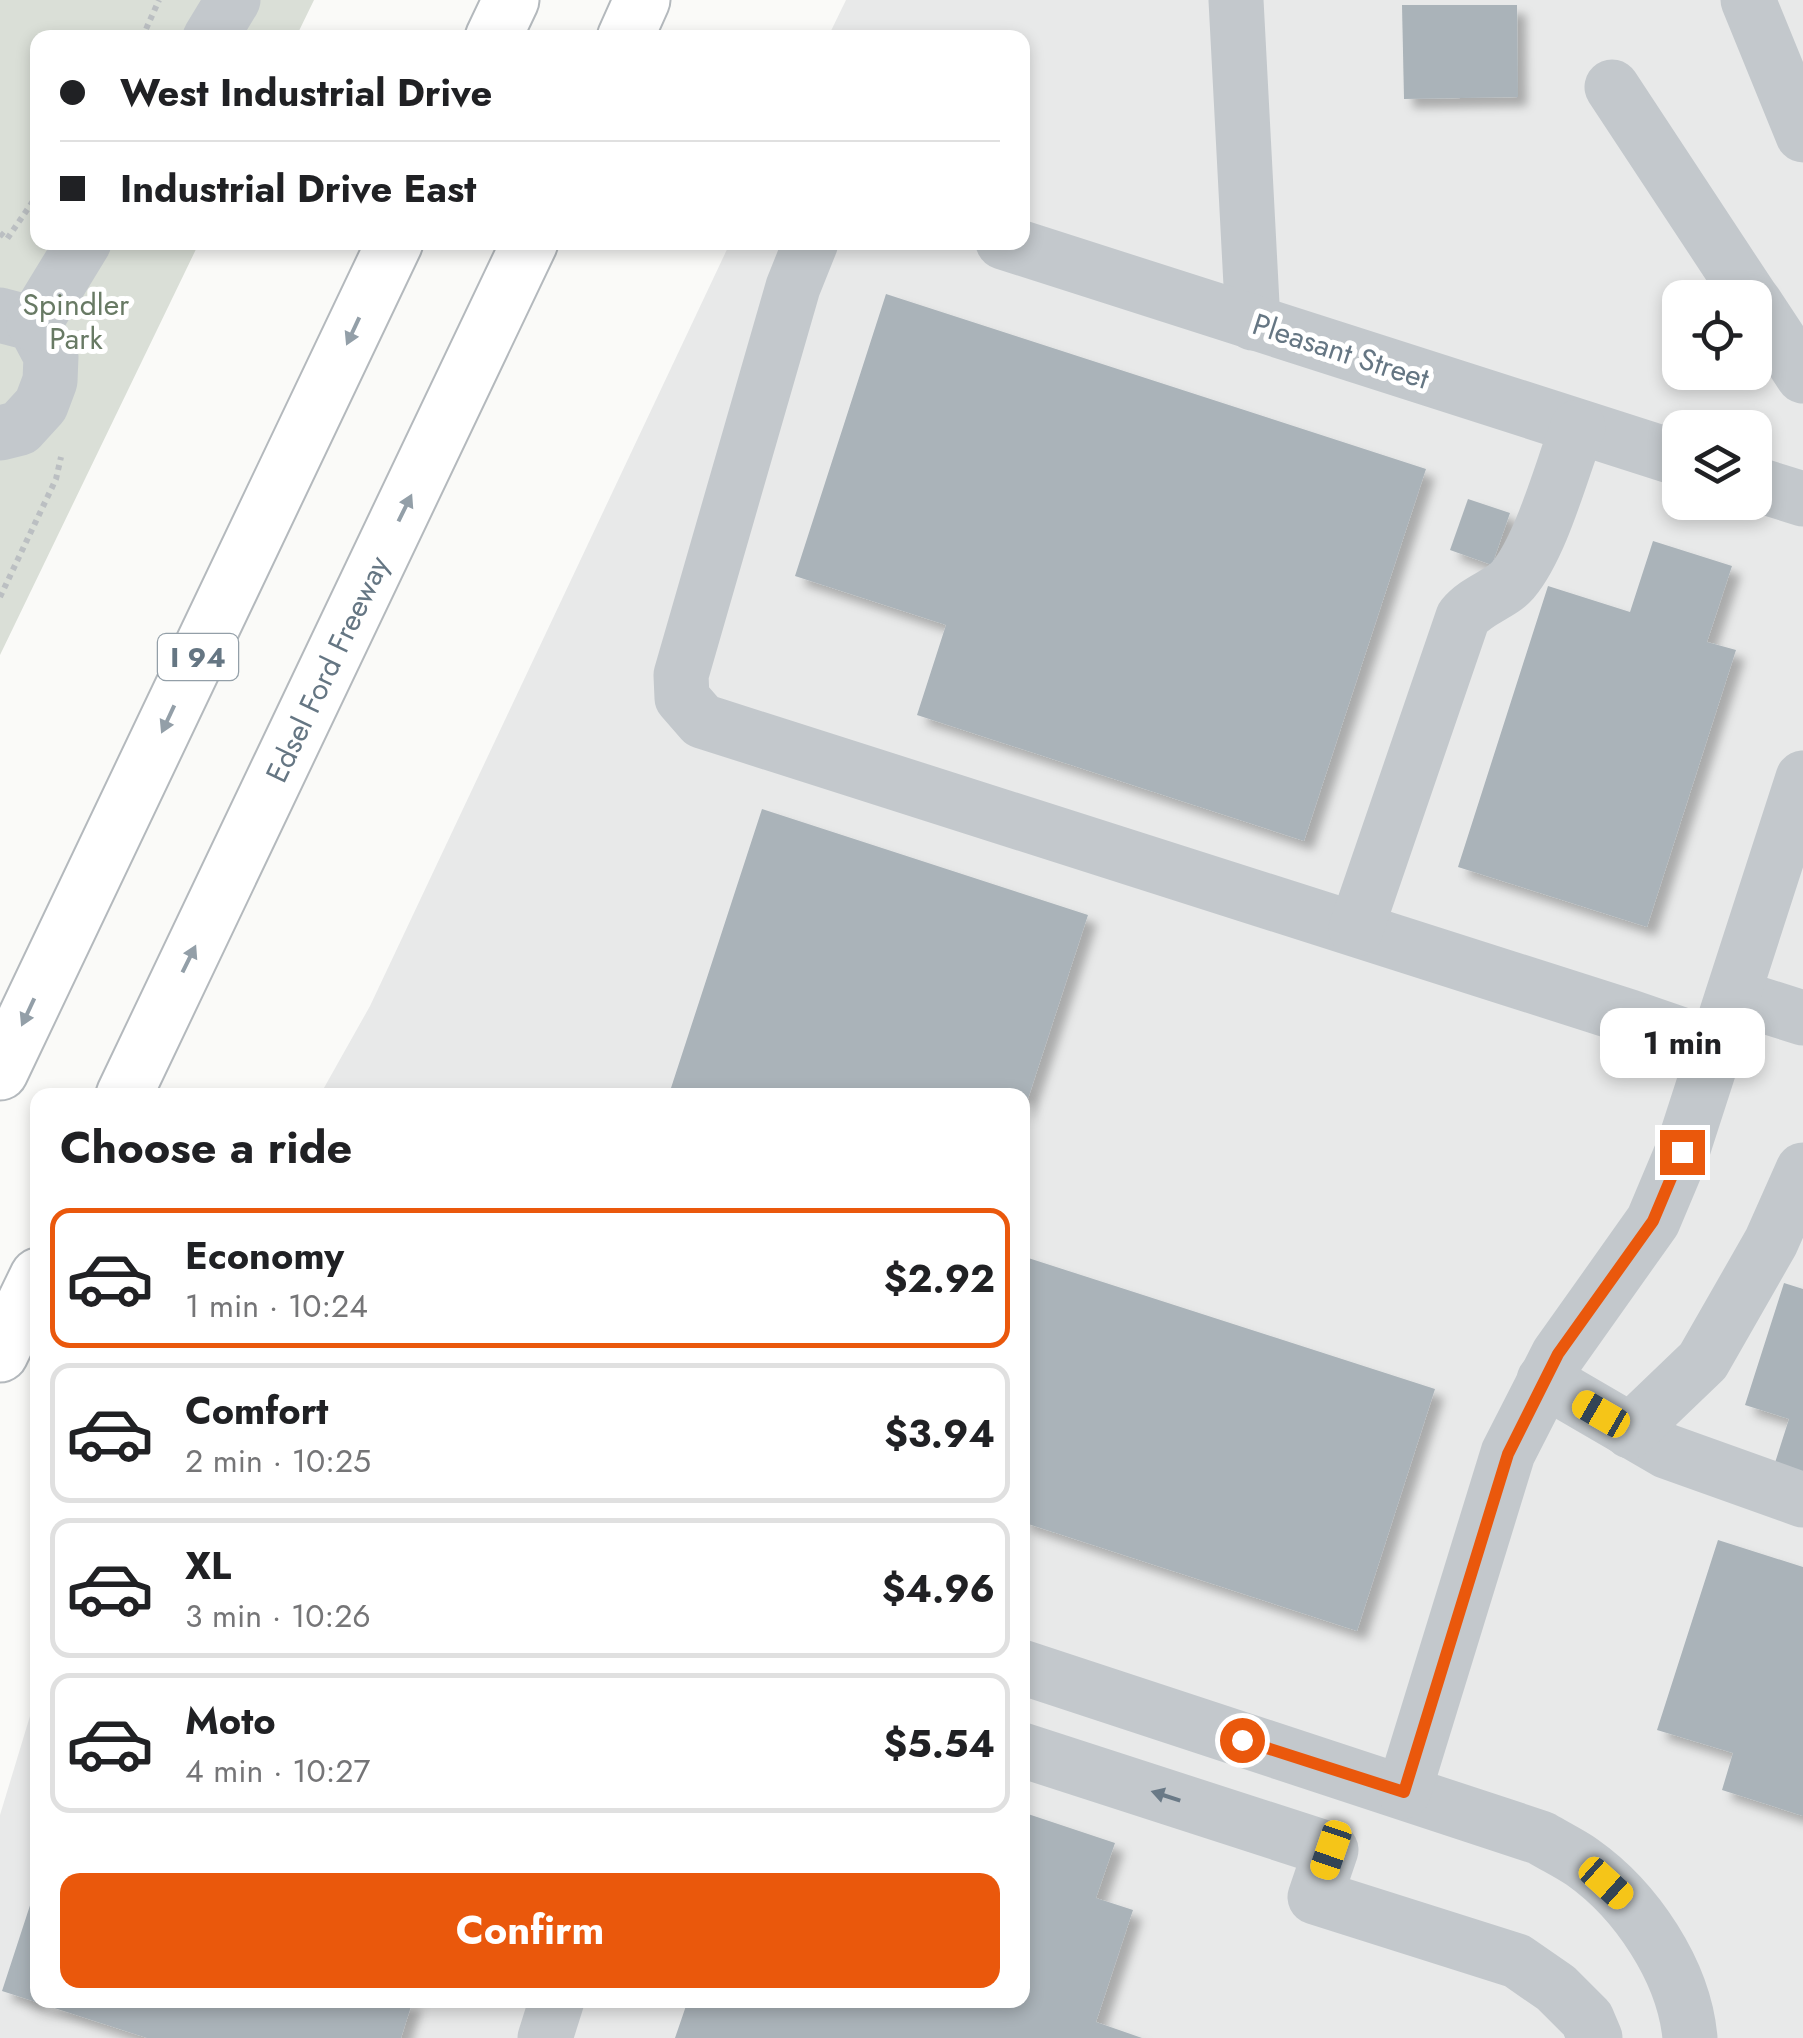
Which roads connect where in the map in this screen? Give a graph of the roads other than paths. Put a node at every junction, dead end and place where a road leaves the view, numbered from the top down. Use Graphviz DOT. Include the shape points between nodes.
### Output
graph roads {
  1 [pos="233,0"];
  2 [pos="512,0"];
  3 [pos="642,0"];
  4 [pos="1236,0"];
  5 [pos="1748,0"];
  6 [pos="215,30"];
  7 [pos="498,30"];
  8 [pos="629,30"];
  9 [pos="1612,87"];
  10 [pos="1803,135"];
  11 [pos="77,250"];
  12 [pos="392,250"];
  13 [pos="526,250"];
  14 [pos="808,250"];
  15 [pos="1027,250"];
  16 [pos="1740,280"];
  17 [pos="17,320"];
  18 [pos="1253,323"];
  19 [pos="1772,329"];
  20 [pos="1803,376"];
  21 [pos="1578,427"];
  22 [pos="0,433"];
  23 [pos="1662,454"];
  24 [pos="1772,489"];
  25 [pos="1803,499"];
  26 [pos="1803,778"];
  27 [pos="1781,922"];
  28 [pos="1356,929"];
  29 [pos="1733,996"];
  30 [pos="1803,1018"];
  31 [pos="1717,1047"];
  32 [pos="0,1072"];
  33 [pos="127,1088"];
  34 [pos="1803,1170"];
  35 [pos="30,1292"];
  36 [pos="0,1354"];
  37 [pos="1544,1380"];
  38 [pos="1630,1431"];
  39 [pos="1803,1500"];
  40 [pos="1030,1670"];
  41 [pos="1279,1752"];
  42 [pos="1030,1753"];
  43 [pos="1404,1792"];
  44 [pos="1259,1826"];
  45 [pos="554,2008"];
  46 [pos="544,2038"];
  47 [pos="1595,2038"];
  48 [pos="1690,2038"];
  1 -- 6 [label="street"];
  2 -- 7 [label="highway"];
  3 -- 8 [label="highway"];
  4 -- 18 [label="street"];
  5 -- 10 [label="street"];
  9 -- 16 [label="street"];
  11 -- 17 [label="street"];
  12 -- 32 [label="highway, I 94, one-way"];
  33 -- 13 [label="highway, Edsel Ford Freeway, one-way"];
  14 -- 28 [label="street" via="681,675 682,698 702,721"];
  15 -- 18 [label="street, Pleasant Street"];
  17 -- 22 [label="street" via="51,356 50,381 20,428"];
  18 -- 21 [label="street, Pleasant Street"];
  19 -- 20 [label="street"];
  21 -- 23 [label="street, Pleasant Street"];
  21 -- 28 [label="street" via="1527,560 1510,585 1475,602 1462,617"];
  24 -- 25 [label="street"];
  26 -- 27 [label="street"];
  27 -- 29 [label="street"];
  28 -- 31 [label="street"];
  29 -- 30 [label="street"];
  29 -- 31 [label="street"];
  31 -- 37 [label="street" via="1653,1221"];
  34 -- 38 [label="street" via="1771,1242 1703,1361"];
  35 -- 36 [label="highway"];
  37 -- 38 [label="street"];
  37 -- 43 [label="street" via="1508,1454"];
  38 -- 39 [label="street" via="1666,1451"];
  40 -- 41 [label="street"];
  41 -- 43 [label="street"];
  41 -- 44 [label="street"];
  44 -- 42 [label="street, one-way"];
  43 -- 48 [label="street" via="1541,1838 1583,1862 1628,1904 1668,1964"];
  44 -- 47 [label="street" via="1331,1850 1315,1898 1517,1961 1556,1988 1587,2019"];
  45 -- 46 [label="street"];
}
